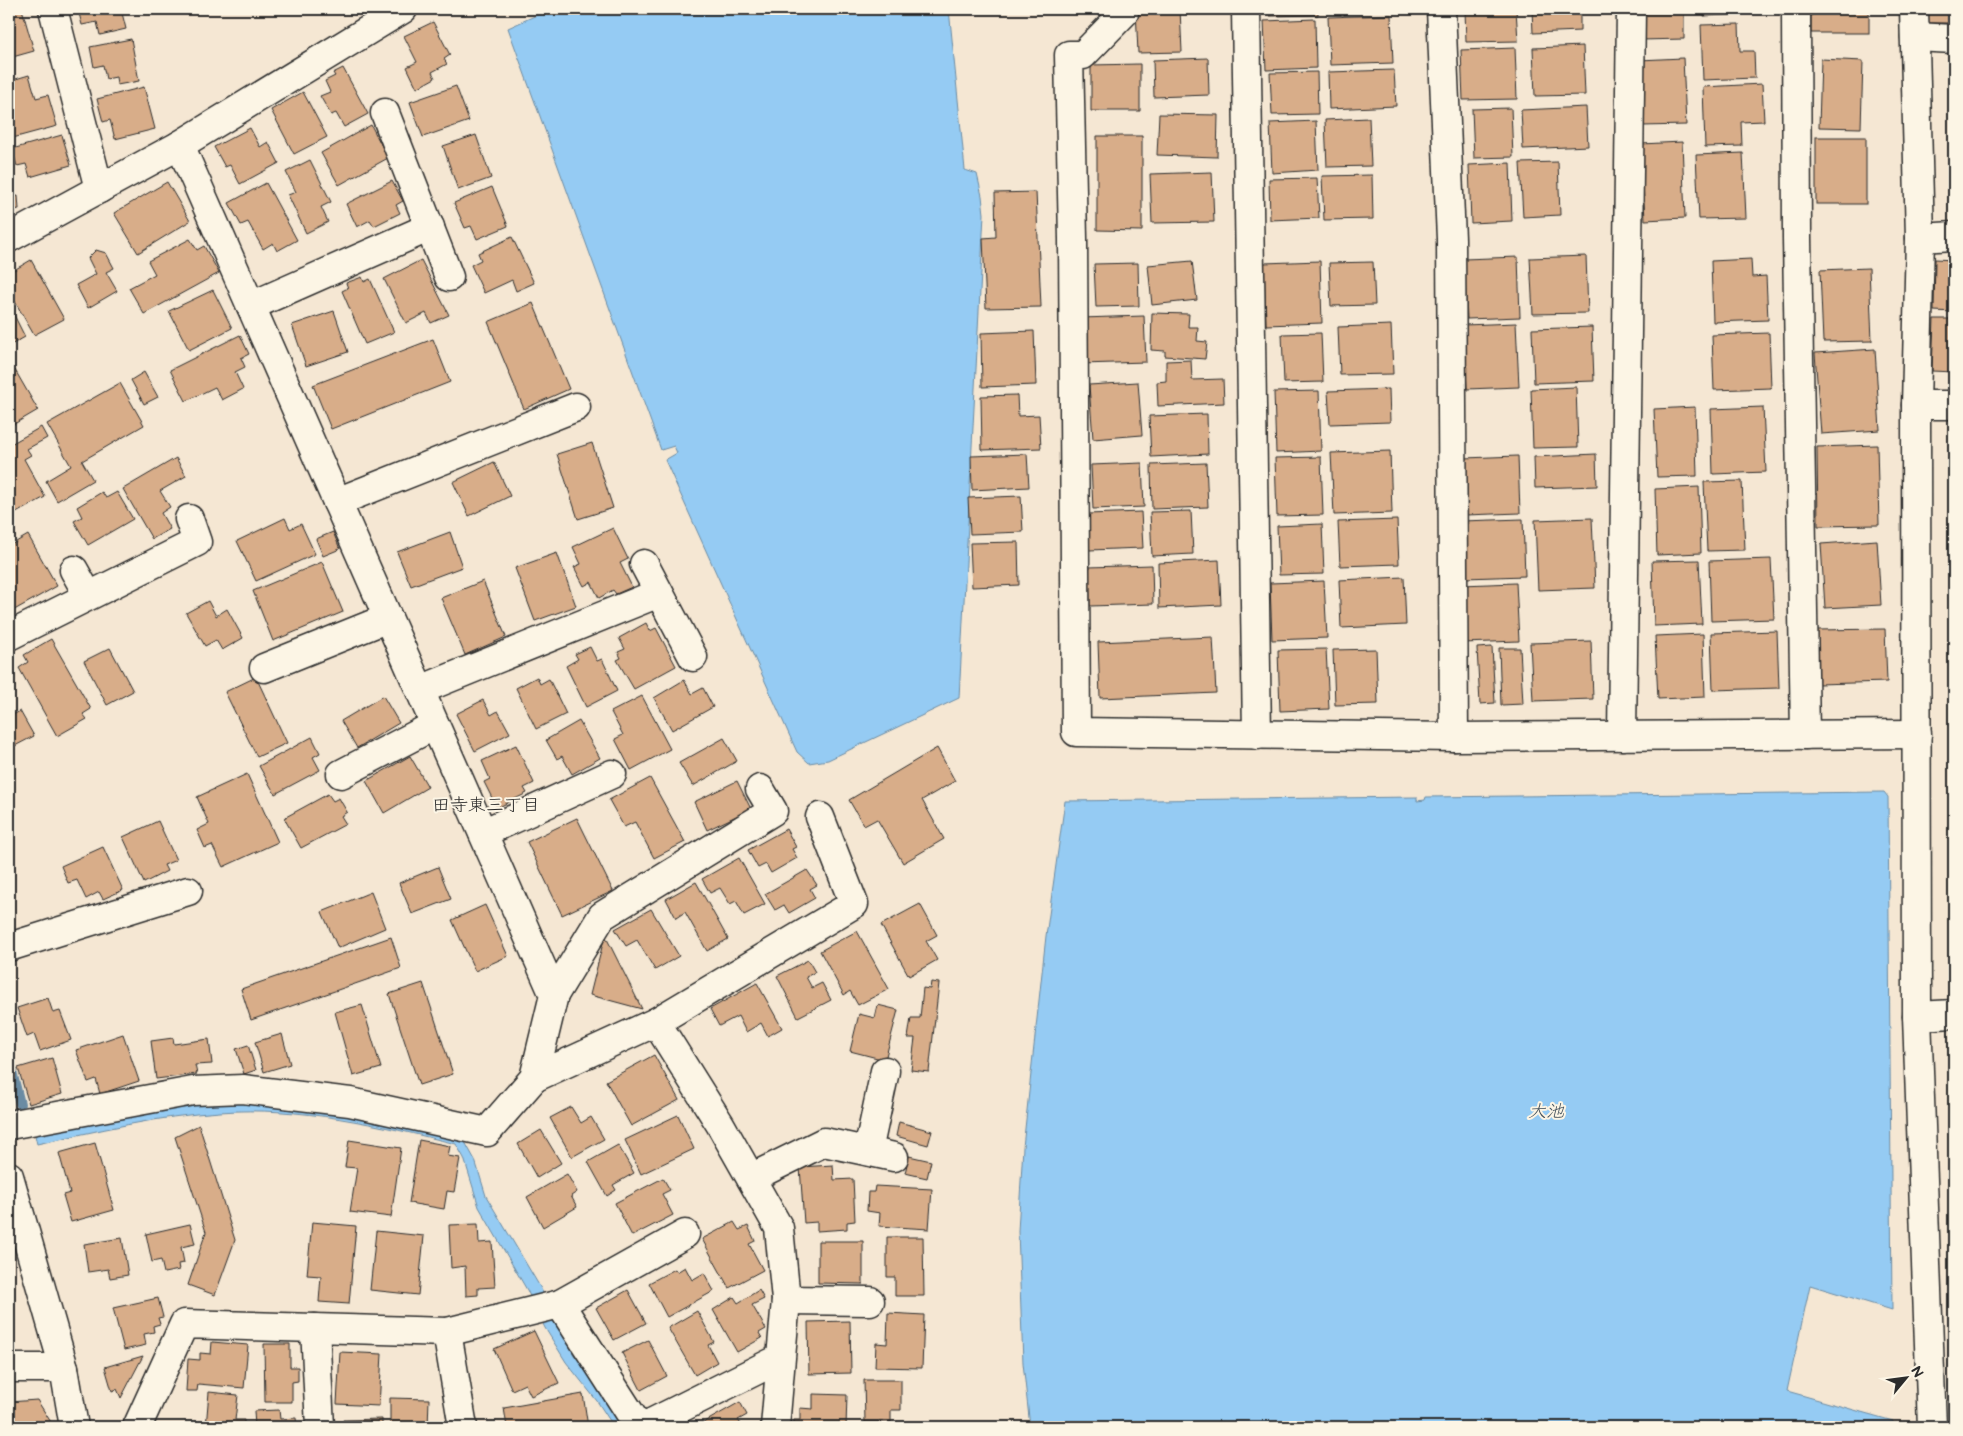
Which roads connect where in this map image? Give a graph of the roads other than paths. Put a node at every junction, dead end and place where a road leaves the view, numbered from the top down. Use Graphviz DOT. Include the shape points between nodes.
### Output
graph roads {
  1 [pos="53,9"];
  2 [pos="403,9"];
  3 [pos="1124,9"];
  4 [pos="1246,9"];
  5 [pos="1441,9"];
  6 [pos="1631,9"];
  7 [pos="1796,9"];
  8 [pos="1914,9"];
  9 [pos="1915,37"];
  10 [pos="1954,39"];
  11 [pos="385,113"];
  12 [pos="180,145"];
  13 [pos="99,189"];
  14 [pos="430,226"];
  15 [pos="1954,236"];
  16 [pos="9,238"];
  17 [pos="1920,238"];
  18 [pos="450,277"];
  19 [pos="251,306"];
  20 [pos="1916,405"];
  21 [pos="1954,405"];
  22 [pos="576,407"];
  23 [pos="337,502"];
  24 [pos="188,518"];
  25 [pos="644,564"];
  26 [pos="74,570"];
  27 [pos="659,593"];
  28 [pos="88,594"];
  29 [pos="388,618"];
  30 [pos="9,636"];
  31 [pos="693,657"];
  32 [pos="264,668"];
  33 [pos="420,690"];
  34 [pos="435,725"];
  35 [pos="1917,734"];
  36 [pos="1257,735"];
  37 [pos="1805,735"];
  38 [pos="1622,736"];
  39 [pos="1454,737"];
  40 [pos="341,774"];
  41 [pos="612,774"];
  42 [pos="760,788"];
  43 [pos="820,818"];
  44 [pos="483,833"];
  45 [pos="188,892"];
  46 [pos="9,947"];
  47 [pos="554,994"];
  48 [pos="1954,1014"];
  49 [pos="1918,1016"];
  50 [pos="656,1022"];
  51 [pos="887,1072"];
  52 [pos="534,1078"];
  53 [pos="9,1125"];
  54 [pos="868,1151"];
  55 [pos="894,1158"];
  56 [pos="751,1178"];
  57 [pos="11,1194"];
  58 [pos="685,1234"];
  59 [pos="786,1300"];
  60 [pos="870,1301"];
  61 [pos="560,1304"];
  62 [pos="316,1328"];
  63 [pos="447,1332"];
  64 [pos="780,1359"];
  65 [pos="9,1368"];
  66 [pos="64,1368"];
  67 [pos="74,1427"];
  68 [pos="137,1427"];
  69 [pos="320,1427"];
  70 [pos="463,1427"];
  71 [pos="641,1427"];
  72 [pos="775,1427"];
  73 [pos="1932,1427"];
  1 -- 13 [label="street"];
  2 -- 12 [label="street"];
  3 -- 36 [label="street" via="1124,13 1082,55 1069,55 1076,732"];
  4 -- 36 [label="street"];
  5 -- 39 [label="street" via="1451,239"];
  6 -- 38 [label="street"];
  7 -- 37 [label="street"];
  8 -- 9 [label="street"];
  9 -- 10 [label="street"];
  9 -- 17 [label="street"];
  11 -- 14 [label="street"];
  12 -- 13 [label="street"];
  12 -- 19 [label="street"];
  13 -- 16 [label="street"];
  14 -- 18 [label="street"];
  14 -- 19 [label="street"];
  15 -- 17 [label="street"];
  17 -- 20 [label="street"];
  19 -- 23 [label="street"];
  20 -- 21 [label="street"];
  20 -- 35 [label="street"];
  22 -- 23 [label="street"];
  23 -- 29 [label="street"];
  24 -- 28 [label="street" via="197,542"];
  25 -- 27 [label="street"];
  26 -- 28 [label="street"];
  27 -- 31 [label="street"];
  27 -- 33 [label="street"];
  28 -- 30 [label="street"];
  29 -- 32 [label="street"];
  29 -- 33 [label="street"];
  33 -- 34 [label="street"];
  34 -- 40 [label="street"];
  34 -- 44 [label="street"];
  35 -- 37 [label="street"];
  35 -- 49 [label="street"];
  36 -- 39 [label="street"];
  37 -- 38 [label="street"];
  38 -- 39 [label="street"];
  41 -- 44 [label="street"];
  42 -- 47 [label="street" via="773,811 602,916"];
  43 -- 50 [label="street" via="854,904"];
  44 -- 47 [label="street"];
  45 -- 46 [label="street"];
  47 -- 52 [label="street"];
  48 -- 49 [label="street"];
  49 -- 73 [label="street"];
  50 -- 52 [label="street"];
  50 -- 56 [label="street"];
  51 -- 54 [label="street"];
  52 -- 53 [label="street" via="487,1132 350,1102 243,1089 193,1091"];
  54 -- 55 [label="street"];
  54 -- 56 [label="street" via="824,1142"];
  56 -- 59 [label="street" via="779,1228"];
  57 -- 66 [label="street"];
  58 -- 61 [label="street"];
  59 -- 60 [label="street"];
  59 -- 64 [label="street"];
  61 -- 63 [label="street"];
  61 -- 71 [label="street"];
  62 -- 63 [label="street"];
  62 -- 68 [label="street" via="184,1324"];
  62 -- 69 [label="street"];
  63 -- 70 [label="street"];
  64 -- 71 [label="street"];
  64 -- 72 [label="street"];
  65 -- 66 [label="street"];
  66 -- 67 [label="street"];
}
